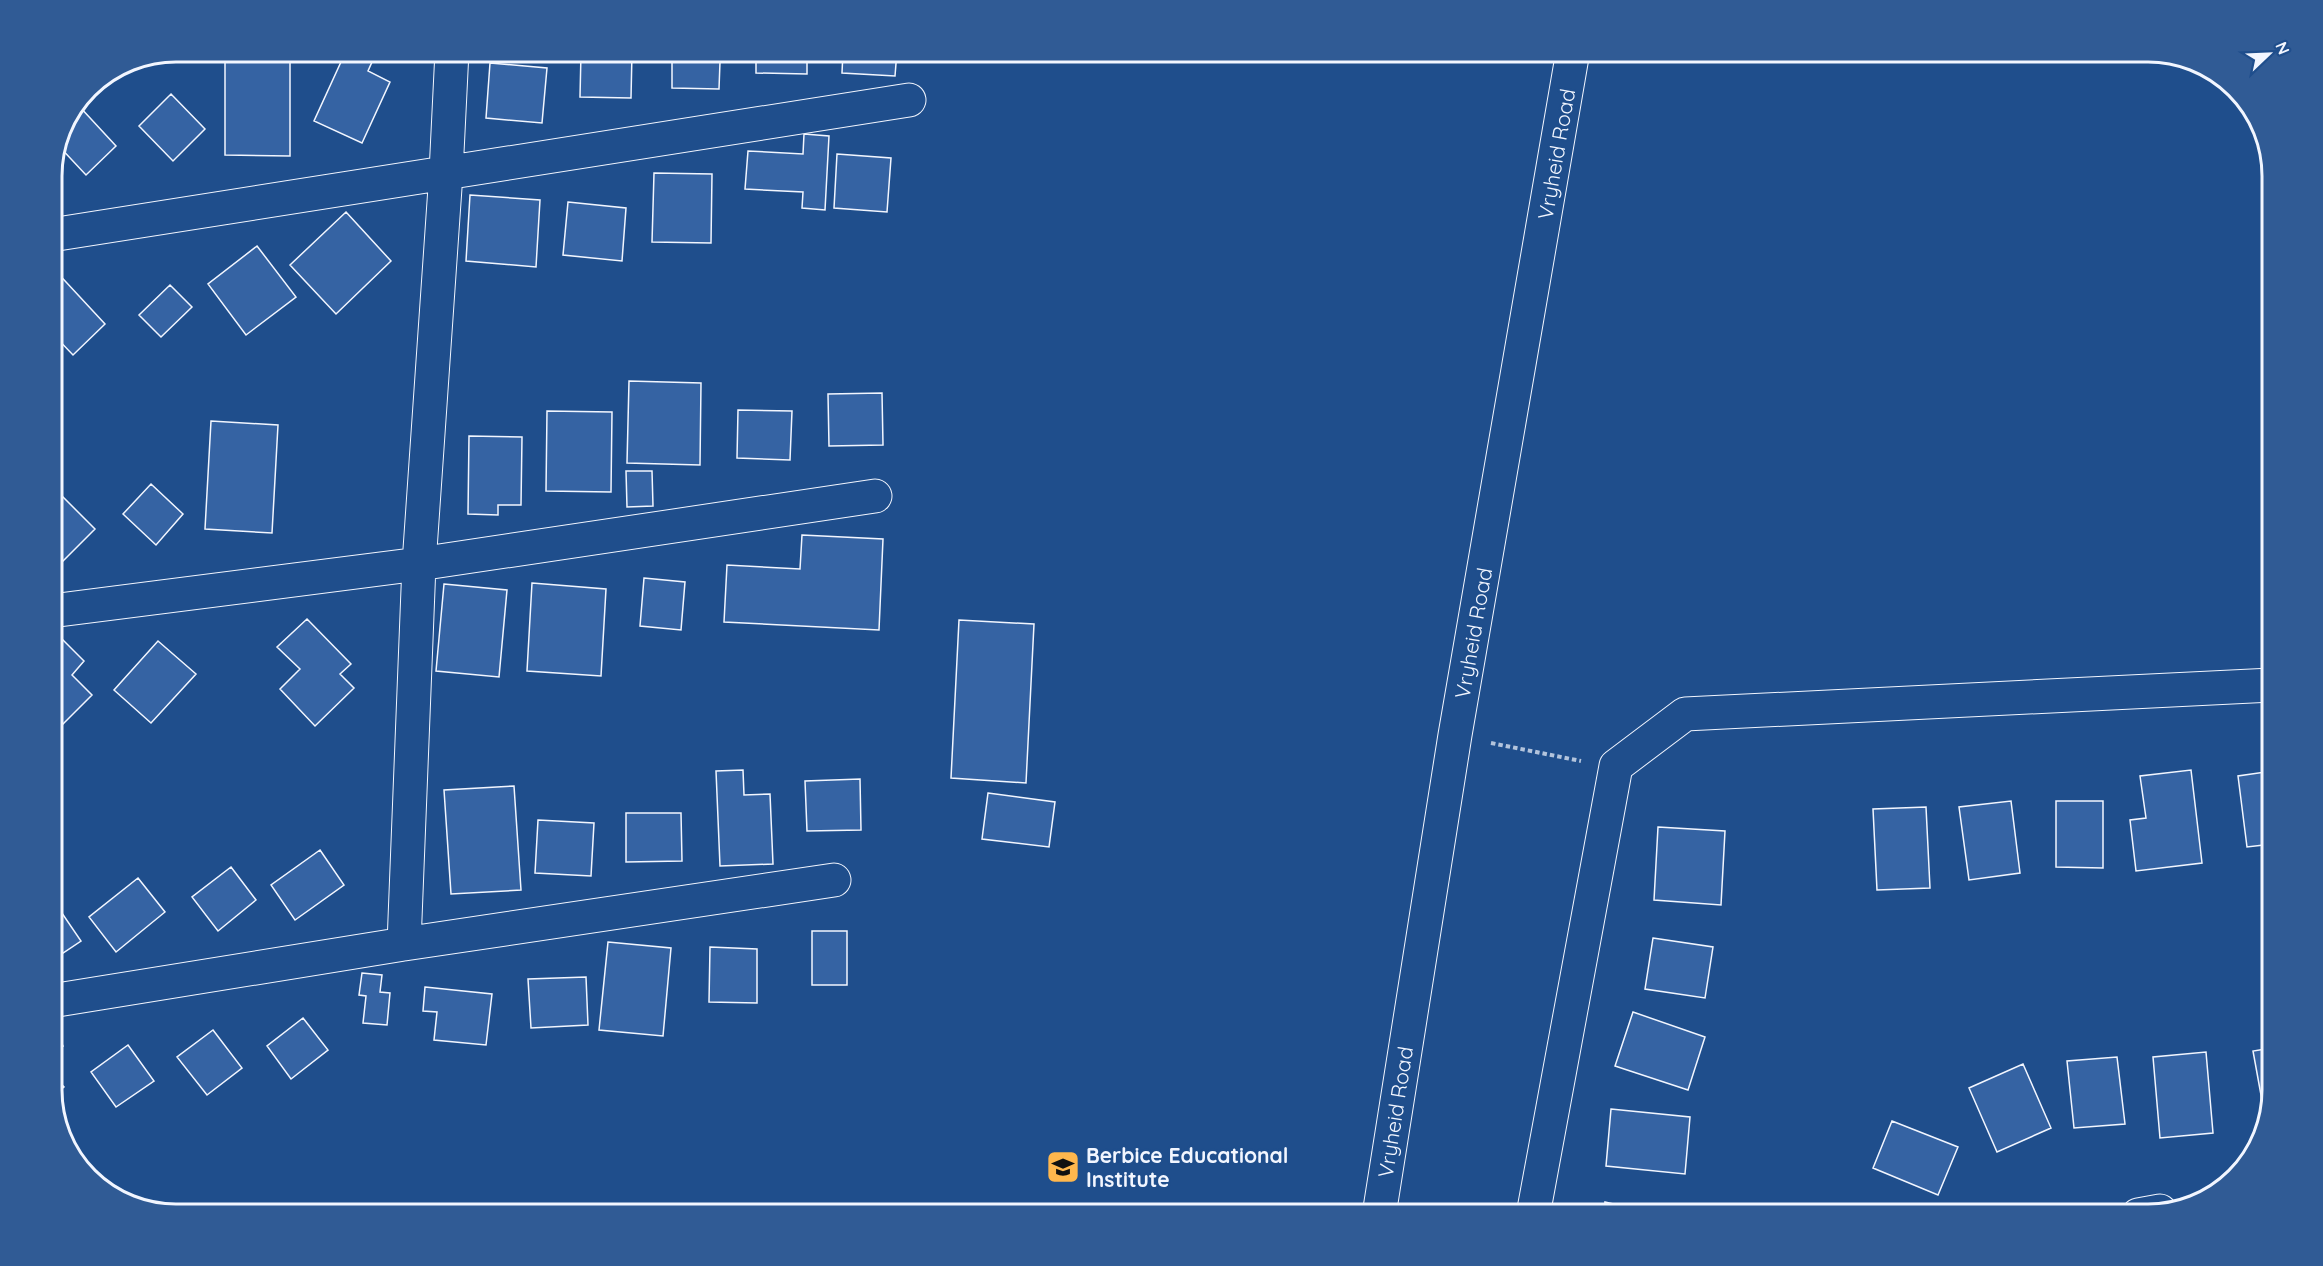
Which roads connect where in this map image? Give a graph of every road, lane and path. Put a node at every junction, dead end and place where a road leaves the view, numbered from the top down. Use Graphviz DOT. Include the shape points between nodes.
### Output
graph roads {
  1 [pos="451,62"];
  2 [pos="1571,62"];
  3 [pos="909,100"];
  4 [pos="446,173"];
  5 [pos="62,232"];
  6 [pos="875,496"];
  7 [pos="418,564"];
  8 [pos="62,610"];
  9 [pos="2262,686"];
  10 [pos="1507,746"];
  11 [pos="1576,761"];
  12 [pos="834,880"];
  13 [pos="404,944"];
  14 [pos="62,999"];
  15 [pos="1381,1204"];
  16 [pos="1535,1204"];
  1 -- 4 [label="street"];
  2 -- 15 [label="street, Vryheid Road" via="1457,723"];
  3 -- 4 [label="street"];
  4 -- 5 [label="street"];
  4 -- 7 [label="street"];
  6 -- 7 [label="street"];
  7 -- 8 [label="street"];
  7 -- 13 [label="street"];
  9 -- 16 [label="street" via="1685,714 1616,766"];
  10 -- 11 [label="path"];
  12 -- 13 [label="street"];
  13 -- 14 [label="street"];
}
